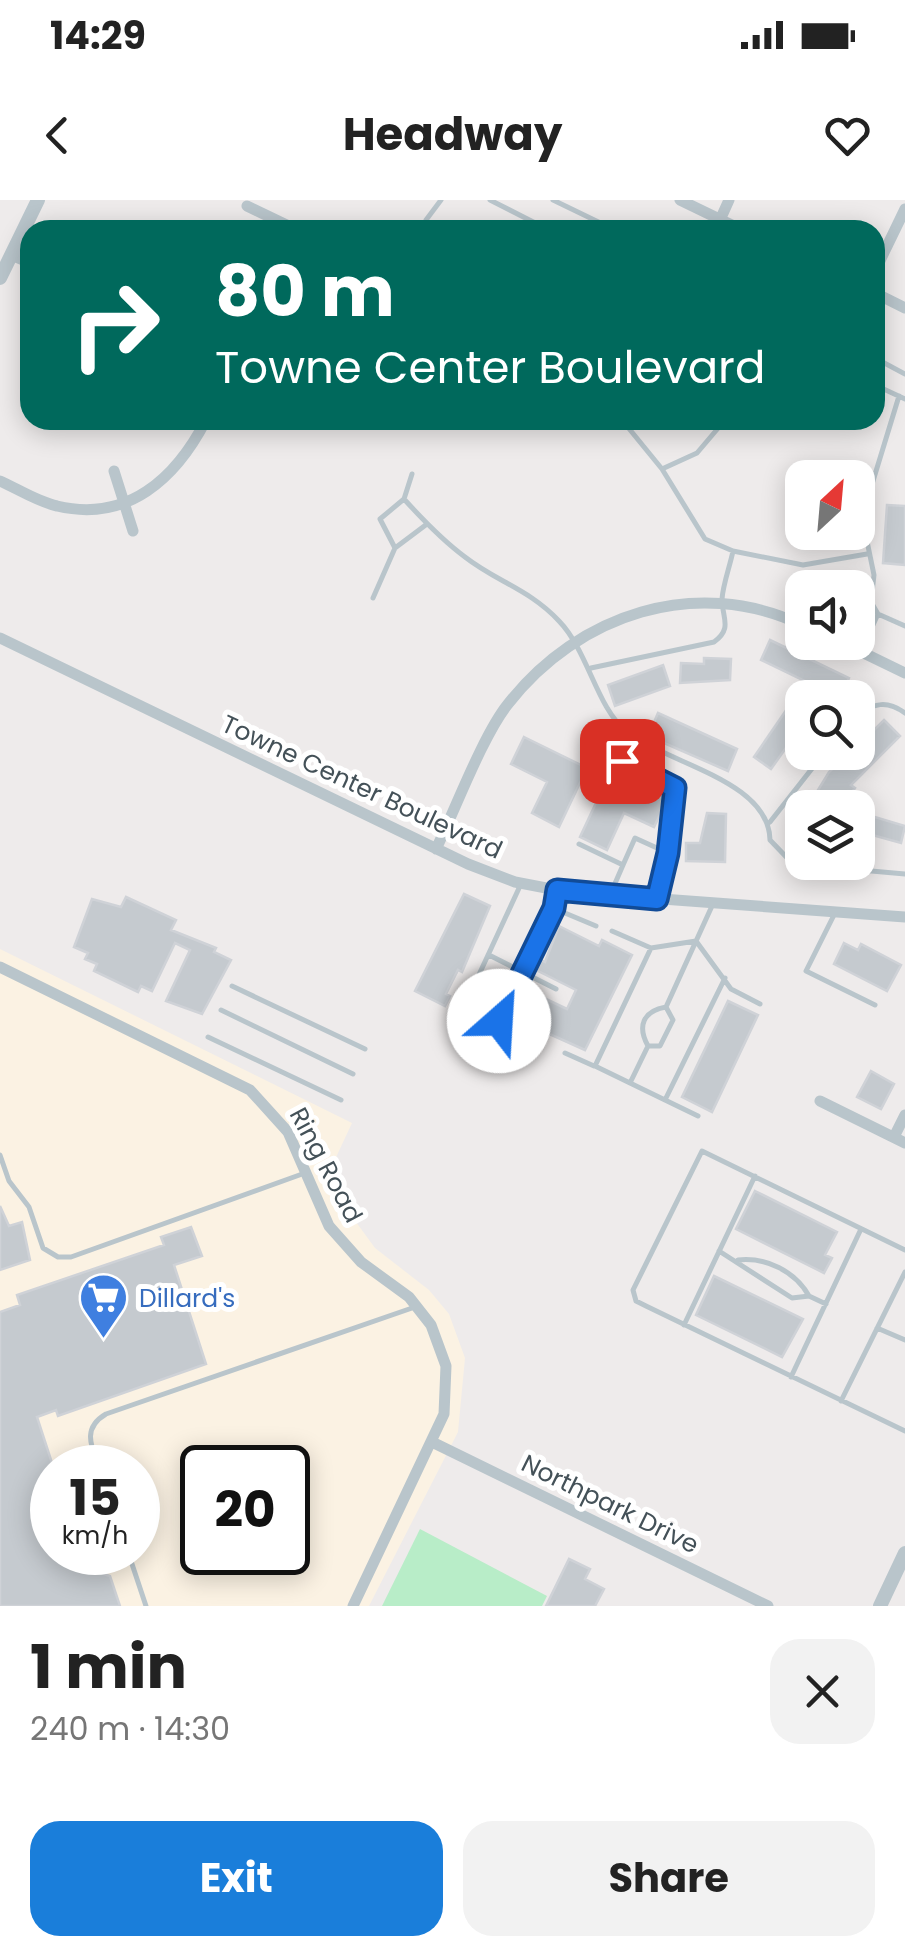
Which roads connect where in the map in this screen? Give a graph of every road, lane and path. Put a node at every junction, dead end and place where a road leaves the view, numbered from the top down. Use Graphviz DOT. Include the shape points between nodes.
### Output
graph roads {
  1 [pos="490,200"];
  2 [pos="553,200"];
  3 [pos="680,200"];
  4 [pos="729,200"];
  5 [pos="247,206"];
  6 [pos="905,209"];
  7 [pos="270,217"];
  8 [pos="269,220"];
  9 [pos="276,220"];
  10 [pos="529,220"];
  11 [pos="594,220"];
  12 [pos="720,220"];
  13 [pos="20,238"];
  14 [pos="885,250"];
  15 [pos="12,255"];
  16 [pos="20,259"];
  17 [pos="0,278"];
  18 [pos="902,397"];
  19 [pos="201,430"];
  20 [pos="630,430"];
  21 [pos="717,430"];
  22 [pos="662,469"];
  23 [pos="114,471"];
  24 [pos="412,474"];
  25 [pos="0,481"];
  26 [pos="404,499"];
  27 [pos="123,502"];
  28 [pos="427,524"];
  29 [pos="133,530"];
  30 [pos="396,548"];
  31 [pos="733,551"];
  32 [pos="867,554"];
  33 [pos="373,598"];
  34 [pos="722,601"];
  35 [pos="878,614"];
  36 [pos="785,620"];
  37 [pos="875,620"];
  38 [pos="905,626"];
  39 [pos="0,638"];
  40 [pos="577,640"];
  41 [pos="875,659"];
  42 [pos="591,668"];
  43 [pos="905,673"];
  44 [pos="875,705"];
  45 [pos="905,712"];
  46 [pos="622,761"];
  47 [pos="811,770"];
  48 [pos="770,822"];
  49 [pos="580,844"];
  50 [pos="436,849"];
  51 [pos="668,853"];
  52 [pos="623,865"];
  53 [pos="905,874"];
  54 [pos="520,883"];
  55 [pos="557,890"];
  56 [pos="610,895"];
  57 [pos="657,899"];
  58 [pos="713,903"];
  59 [pos="554,908"];
  60 [pos="835,912"];
  61 [pos="905,917"];
  62 [pos="596,926"];
  63 [pos="612,931"];
  64 [pos="696,941"];
  65 [pos="651,948"];
  66 [pos="489,956"];
  67 [pos="2,972"];
  68 [pos="522,972"];
  69 [pos="725,978"];
  70 [pos="232,986"];
  71 [pos="556,990"];
  72 [pos="760,1004"];
  73 [pos="876,1005"];
  74 [pos="666,1007"];
  75 [pos="464,1008"];
  76 [pos="220,1010"];
  77 [pos="499,1021"];
  78 [pos="208,1037"];
  79 [pos="648,1046"];
  80 [pos="365,1049"];
  81 [pos="565,1053"];
  82 [pos="595,1066"];
  83 [pos="353,1074"];
  84 [pos="630,1083"];
  85 [pos="341,1100"];
  86 [pos="665,1100"];
  87 [pos="820,1101"];
  88 [pos="905,1115"];
  89 [pos="698,1116"];
  90 [pos="899,1140"];
  91 [pos="0,1155"];
  92 [pos="305,1173"];
  93 [pos="755,1176"];
  94 [pos="861,1229"];
  95 [pos="905,1250"];
  96 [pos="718,1251"];
  97 [pos="738,1260"];
  98 [pos="905,1272"];
  99 [pos="809,1296"];
  100 [pos="826,1304"];
  101 [pos="418,1306"];
  102 [pos="684,1324"];
  103 [pos="877,1328"];
  104 [pos="905,1340"];
  105 [pos="791,1377"];
  106 [pos="841,1401"];
  107 [pos="905,1430"];
  108 [pos="432,1442"];
  109 [pos="93,1445"];
  110 [pos="905,1553"];
  111 [pos="136,1575"];
  112 [pos="146,1606"];
  113 [pos="353,1606"];
  114 [pos="768,1606"];
  115 [pos="880,1606"];
  1 -- 10 [label="lane"];
  2 -- 11 [label="lane"];
  3 -- 12 [label="street"];
  4 -- 12 [label="street"];
  5 -- 7 [label="street"];
  6 -- 14 [label="street"];
  7 -- 8 [label="street"];
  7 -- 9 [label="street"];
  13 -- 15 [label="street"];
  15 -- 16 [label="street"];
  15 -- 17 [label="street"];
  18 -- 32 [label="lane" via="862,517"];
  19 -- 27 [label="street" via="186,458 158,486"];
  20 -- 22 [label="lane"];
  21 -- 22 [label="lane" via="698,453"];
  22 -- 31 [label="lane" via="705,539"];
  23 -- 27 [label="street"];
  24 -- 26 [label="lane"];
  25 -- 27 [label="street" via="55,506 90,510"];
  26 -- 28 [label="lane"];
  26 -- 30 [label="lane" via="380,519"];
  27 -- 29 [label="street"];
  28 -- 30 [label="lane"];
  28 -- 40 [label="lane" via="466,559 531,593"];
  30 -- 33 [label="lane"];
  31 -- 32 [label="lane" via="803,565"];
  31 -- 34 [label="lane"];
  32 -- 35 [label="lane"];
  34 -- 36 [label="street"];
  34 -- 40 [label="street" via="672,603 615,619"];
  34 -- 42 [label="lane" via="728,621 714,642"];
  35 -- 37 [label="lane"];
  35 -- 38 [label="lane"];
  39 -- 50 [label="street, Towne Center Boulevard"];
  40 -- 42 [label="lane"];
  40 -- 50 [label="street" via="506,706"];
  41 -- 43 [label="street"];
  42 -- 48 [label="lane" via="622,729 730,784"];
  44 -- 45 [label="lane"];
  46 -- 51 [label="lane" via="675,788"];
  47 -- 48 [label="lane"];
  48 -- 53 [label="lane" via="770,840 793,864"];
  49 -- 52 [label="lane"];
  50 -- 54 [label="street, Towne Center Boulevard"];
  51 -- 52 [label="lane" via="635,838"];
  51 -- 57 [label="lane"];
  52 -- 56 [label="lane"];
  54 -- 55 [label="street, Towne Center Boulevard"];
  54 -- 66 [label="lane"];
  55 -- 56 [label="street, Towne Center Boulevard"];
  55 -- 59 [label="lane"];
  56 -- 57 [label="street, Towne Center Boulevard"];
  57 -- 58 [label="street, Towne Center Boulevard"];
  58 -- 60 [label="street, Towne Center Boulevard"];
  58 -- 64 [label="lane"];
  59 -- 62 [label="lane"];
  59 -- 68 [label="lane"];
  60 -- 61 [label="street, Towne Center Boulevard"];
  60 -- 73 [label="lane" via="806,971"];
  63 -- 65 [label="lane"];
  64 -- 65 [label="lane"];
  64 -- 69 [label="lane"];
  64 -- 74 [label="lane"];
  65 -- 82 [label="lane"];
  66 -- 68 [label="lane"];
  66 -- 75 [label="lane"];
  67 -- 92 [label="street, Ring Road" via="241,1084 282,1123"];
  68 -- 71 [label="lane"];
  68 -- 77 [label="lane"];
  69 -- 72 [label="lane" via="731,989"];
  69 -- 86 [label="lane"];
  70 -- 80 [label="lane"];
  74 -- 79 [label="lane" via="644,1018 641,1033"];
  74 -- 79 [label="lane" via="674,1020 670,1034 660,1046"];
  76 -- 83 [label="lane"];
  78 -- 85 [label="lane"];
  79 -- 84 [label="lane"];
  81 -- 82 [label="lane"];
  82 -- 84 [label="lane"];
  84 -- 86 [label="lane"];
  86 -- 89 [label="lane"];
  87 -- 90 [label="street"];
  88 -- 90 [label="street"];
  91 -- 92 [label="lane" via="44,1248 58,1258"];
  92 -- 101 [label="street, Ring Road" via="322,1214 350,1251"];
  93 -- 94 [label="lane"];
  93 -- 96 [label="lane"];
  93 -- 102 [label="lane" via="702,1151 658,1237 633,1295"];
  94 -- 95 [label="lane"];
  94 -- 100 [label="lane"];
  96 -- 97 [label="lane"];
  96 -- 102 [label="lane"];
  97 -- 99 [label="lane" via="750,1275 792,1298"];
  97 -- 99 [label="lane" via="757,1258 800,1279"];
  98 -- 103 [label="lane"];
  99 -- 100 [label="lane"];
  100 -- 105 [label="lane"];
  101 -- 108 [label="street, Ring Road" via="446,1366 446,1404"];
  101 -- 109 [label="lane" via="101,1416 90,1434"];
  102 -- 105 [label="lane"];
  103 -- 104 [label="lane"];
  103 -- 106 [label="lane"];
  105 -- 106 [label="lane"];
  106 -- 107 [label="lane"];
  108 -- 113 [label="street, Ring Road"];
  108 -- 114 [label="street, Northpark Drive"];
  110 -- 115 [label="street"];
  111 -- 112 [label="lane"];
}
